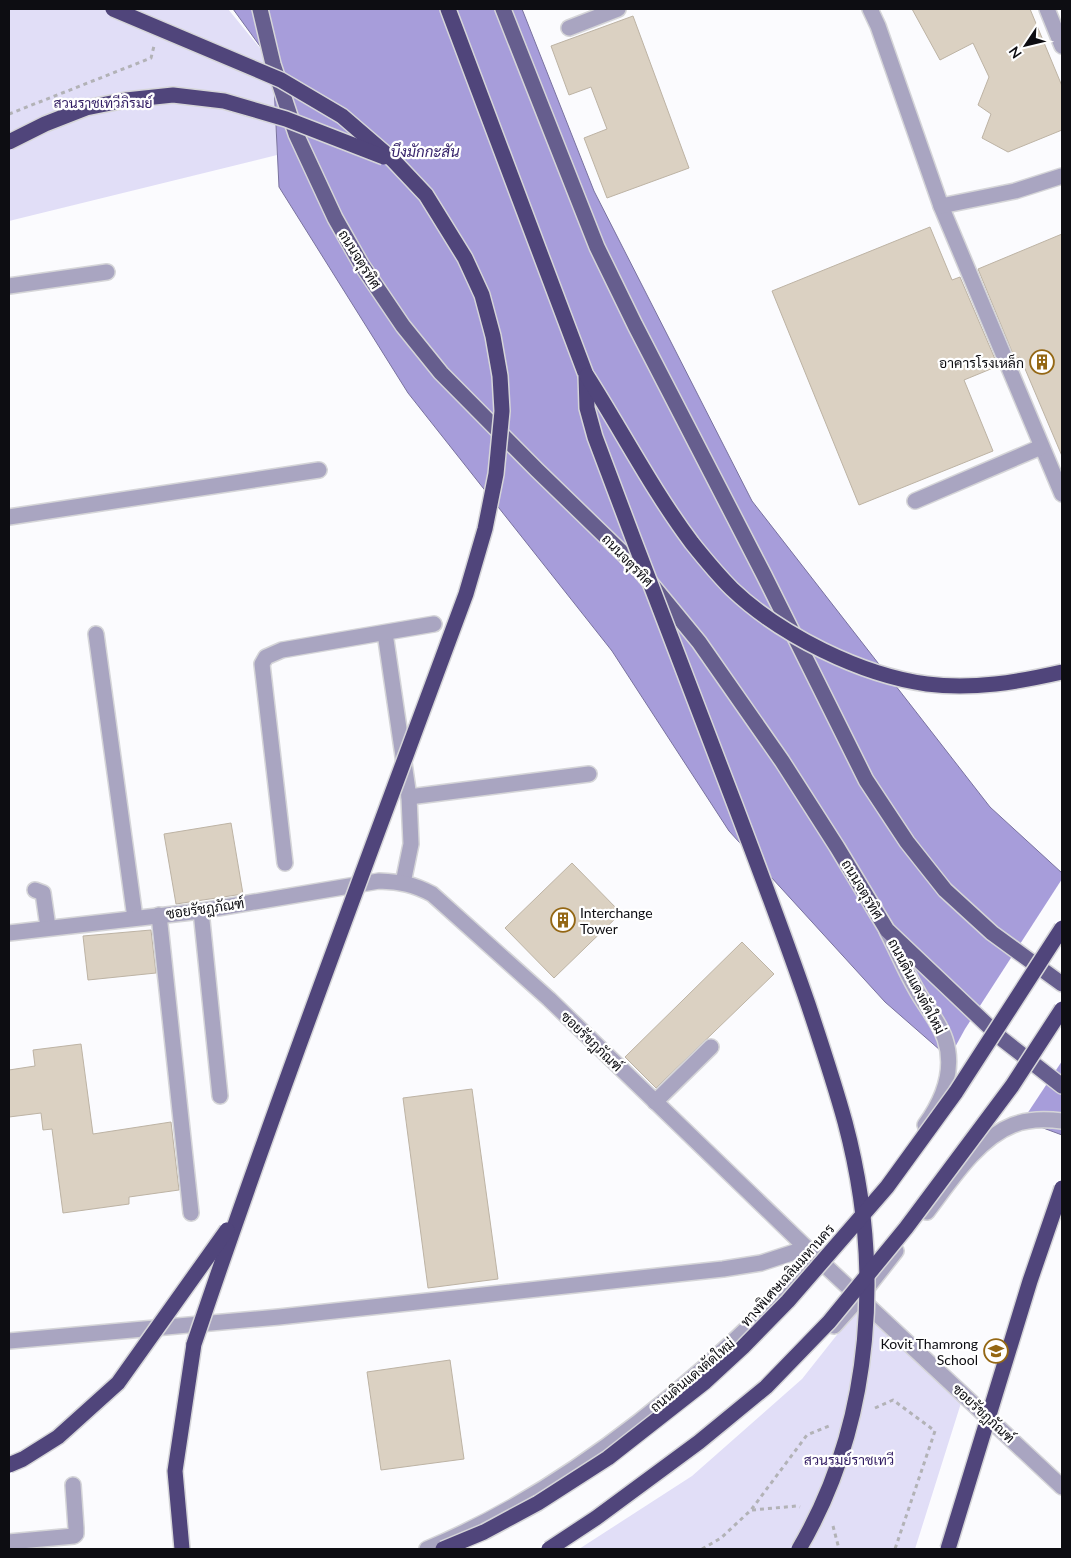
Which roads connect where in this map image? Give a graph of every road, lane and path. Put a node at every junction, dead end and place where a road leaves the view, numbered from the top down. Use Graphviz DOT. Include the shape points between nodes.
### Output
graph roads {
  1 [pos="113,9"];
  2 [pos="260,9"];
  3 [pos="448,9"];
  4 [pos="503,9"];
  5 [pos="618,9"];
  6 [pos="870,9"];
  7 [pos="1047,9"];
  8 [pos="569,28"];
  9 [pos="156,38"];
  10 [pos="1062,46"];
  11 [pos="9,114"];
  12 [pos="9,142"];
  13 [pos="392,160"];
  14 [pos="1062,176"];
  15 [pos="941,206"];
  16 [pos="107,272"];
  17 [pos="9,286"];
  18 [pos="586,375"];
  19 [pos="1041,447"];
  20 [pos="320,470"];
  21 [pos="1062,494"];
  22 [pos="915,501"];
  23 [pos="9,517"];
  24 [pos="434,624"];
  25 [pos="385,633"];
  26 [pos="96,634"];
  27 [pos="1062,672"];
  28 [pos="589,774"];
  29 [pos="409,797"];
  30 [pos="285,863"];
  31 [pos="403,883"];
  32 [pos="34,890"];
  33 [pos="201,911"];
  34 [pos="159,915"];
  35 [pos="135,918"];
  36 [pos="48,927"];
  37 [pos="1062,928"];
  38 [pos="887,930"];
  39 [pos="9,933"];
  40 [pos="1062,984"];
  41 [pos="1062,1009"];
  42 [pos="711,1047"];
  43 [pos="1059,1082"];
  44 [pos="220,1096"];
  45 [pos="655,1102"];
  46 [pos="1062,1121"];
  47 [pos="1062,1188"];
  48 [pos="191,1214"];
  49 [pos="237,1216"];
  50 [pos="812,1253"];
  51 [pos="860,1297"];
  52 [pos="9,1341"];
  53 [pos="9,1465"];
  54 [pos="73,1485"];
  55 [pos="1062,1486"];
  56 [pos="9,1542"];
  57 [pos="182,1549"];
  58 [pos="427,1549"];
  59 [pos="444,1549"];
  60 [pos="549,1549"];
  61 [pos="558,1549"];
  62 [pos="799,1549"];
  63 [pos="948,1549"];
  1 -- 13 [label="highway, bridge" via="280,80 342,116"];
  2 -- 38 [label="main road, ถนนจตุรทิศ, bridge" via="273,64 296,134 335,218 361,264 403,326 441,373 639,569 699,642 782,761"];
  3 -- 18 [label="highway"];
  4 -- 40 [label="main road, bridge" via="598,247 866,780 907,842 945,890 992,934"];
  5 -- 8 [label="street"];
  6 -- 15 [label="street"];
  7 -- 10 [label="street"];
  9 -- 11 [label="path" via="151,58"];
  12 -- 13 [label="highway, bridge" via="86,108 173,95 224,101 286,119"];
  13 -- 49 [label="highway, bridge" via="426,195 465,258 482,295 500,376 502,411 496,474 485,529 466,594"];
  14 -- 15 [label="street" via="1015,191"];
  15 -- 19 [label="street"];
  16 -- 17 [label="street"];
  18 -- 27 [label="highway, bridge" via="692,543 732,589 769,619 817,648 871,671 927,684 982,686"];
  18 -- 62 [label="highway, bridge" via="587,408 595,437 788,947 843,1114 857,1176 867,1290 861,1371 844,1448 828,1492"];
  19 -- 21 [label="street"];
  19 -- 22 [label="street"];
  20 -- 23 [label="street"];
  24 -- 25 [label="street"];
  25 -- 29 [label="street"];
  25 -- 30 [label="street" via="282,650 266,657 262,664"];
  26 -- 35 [label="street"];
  28 -- 29 [label="street"];
  29 -- 31 [label="street" via="411,844"];
  31 -- 33 [label="street, ซอยรัชฎภัณฑ์" via="379,881"];
  31 -- 45 [label="street, ซอยรัชฎภัณฑ์" via="416,885 432,894 549,999"];
  32 -- 36 [label="street" via="42,894"];
  33 -- 34 [label="street, ซอยรัชฎภัณฑ์"];
  33 -- 44 [label="street"];
  34 -- 35 [label="street, ซอยรัชฎภัณฑ์"];
  34 -- 48 [label="street"];
  35 -- 36 [label="street, ซอยรัชฎภัณฑ์"];
  36 -- 39 [label="street, ซอยรัชฎภัณฑ์"];
  37 -- 59 [label="highway, ทางพิเศษเฉลิมมหานคร, bridge" via="956,1092 892,1180 788,1302 705,1382 608,1458 538,1504"];
  38 -- 43 [label="main road, ถนนจตุรทิศ, bridge" via="1002,1039"];
  38 -- 50 [label="street, ถนนดินแดงตัดใหม่" via="945,1038 949,1057 948,1077 932,1115 887,1176"];
  41 -- 60 [label="highway, bridge" via="1006,1094 906,1228 829,1322 766,1387 699,1442"];
  42 -- 45 [label="street"];
  45 -- 50 [label="street, ซอยรัชฎภัณฑ์"];
  46 -- 51 [label="street" via="1044,1119 1013,1124 972,1154"];
  47 -- 63 [label="highway, bridge" via="1030,1281"];
  49 -- 53 [label="highway, bridge" via="118,1382 58,1437"];
  49 -- 57 [label="highway, bridge" via="194,1344 174,1471"];
  50 -- 51 [label="street, ซอยรัชฎภัณฑ์"];
  50 -- 52 [label="street" via="723,1269 280,1317"];
  50 -- 58 [label="street, ถนนดินแดงตัดใหม่" via="775,1303 700,1372 614,1439 562,1477 465,1533"];
  51 -- 55 [label="street, ซอยรัชฎภัณฑ์"];
  51 -- 61 [label="street" via="793,1370 715,1438 610,1516"];
  54 -- 56 [label="street" via="74,1536"];
}
